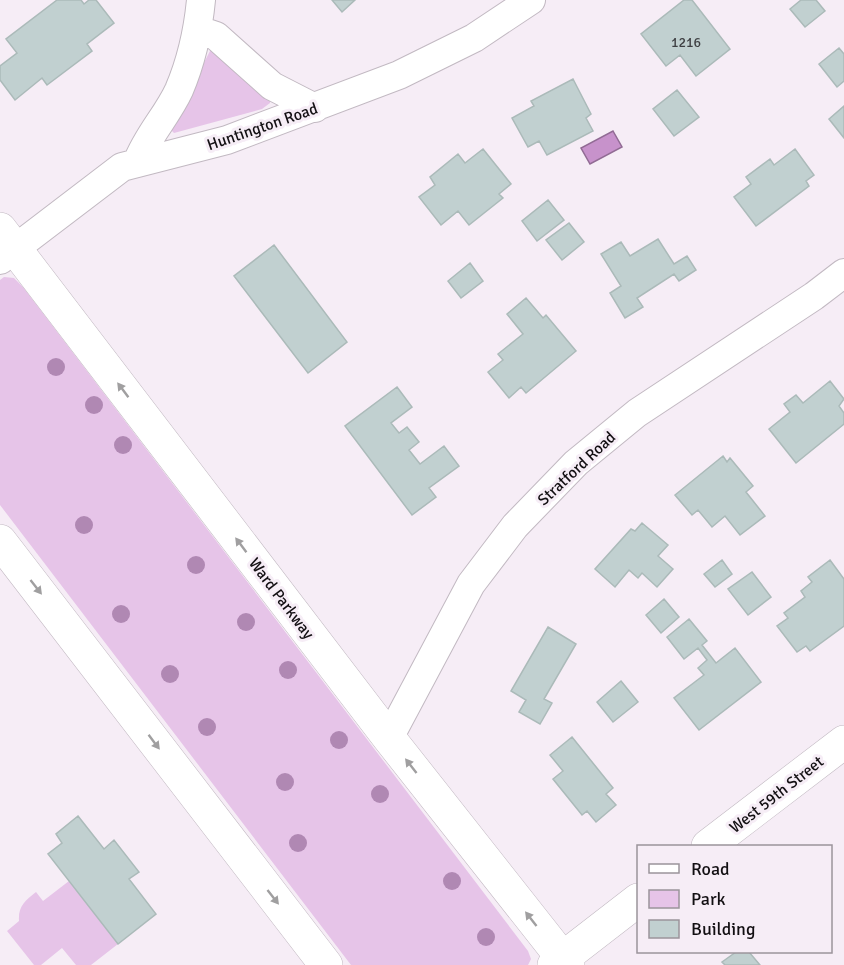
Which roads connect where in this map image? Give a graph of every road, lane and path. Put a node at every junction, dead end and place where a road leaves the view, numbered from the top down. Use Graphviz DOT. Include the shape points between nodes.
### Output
graph roads {
  1 [pos="201,0"];
  2 [pos="531,0"];
  3 [pos="198,30"];
  4 [pos="315,108"];
  5 [pos="137,163"];
  6 [pos="5,246"];
  7 [pos="844,273"];
  8 [pos="0,541"];
  9 [pos="389,738"];
  10 [pos="844,742"];
  11 [pos="709,845"];
  12 [pos="637,902"];
  13 [pos="561,963"];
  14 [pos="326,965"];
  1 -- 3 [label="street"];
  2 -- 4 [label="street, Huntington Road" via="463,44 399,75"];
  3 -- 4 [label="street" via="216,36 272,86"];
  3 -- 5 [label="street" via="178,91"];
  4 -- 5 [label="street, Huntington Road" via="227,140"];
  5 -- 6 [label="street, Huntington Road" via="122,167"];
  9 -- 6 [label="main road, Ward Parkway, one-way"];
  7 -- 9 [label="street, Stratford Road" via="637,413 576,463 515,526 471,584"];
  8 -- 14 [label="main road, one-way"];
  13 -- 9 [label="main road, Ward Parkway, one-way"];
  10 -- 11 [label="main road, West 59th Street"];
  12 -- 13 [label="main road"];
}
